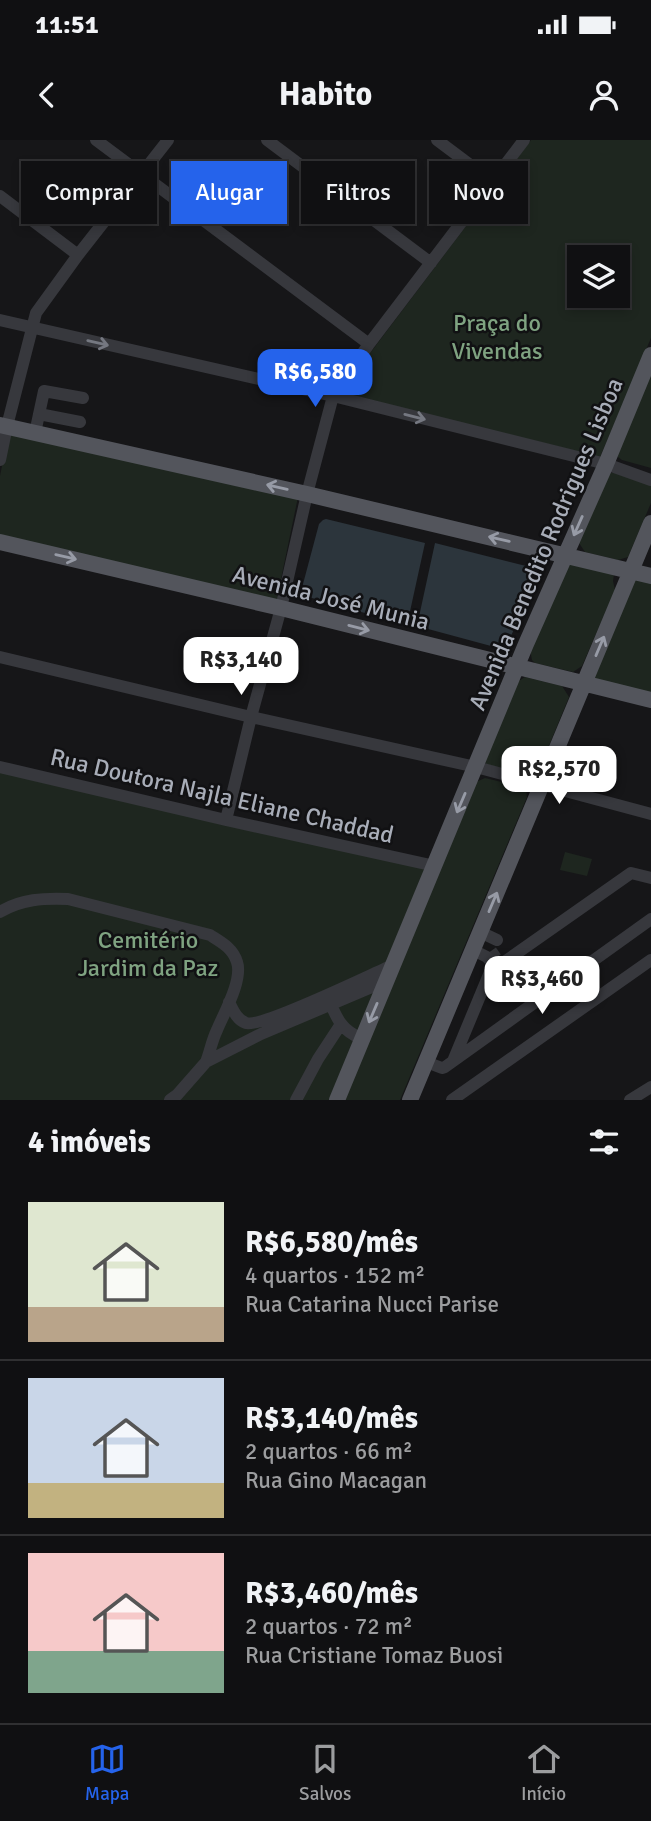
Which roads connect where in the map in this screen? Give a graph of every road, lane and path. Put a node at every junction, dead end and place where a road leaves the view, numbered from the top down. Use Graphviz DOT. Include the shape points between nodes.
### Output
graph roads {
  1 [pos="96,140"];
  2 [pos="168,140"];
  3 [pos="267,140"];
  4 [pos="437,140"];
  5 [pos="524,140"];
  6 [pos="124,161"];
  7 [pos="152,161"];
  8 [pos="465,161"];
  9 [pos="508,161"];
  10 [pos="157,185"];
  11 [pos="0,196"];
  12 [pos="103,224"];
  13 [pos="461,224"];
  14 [pos="78,256"];
  15 [pos="431,263"];
  16 [pos="0,320"];
  17 [pos="31,328"];
  18 [pos="369,344"];
  19 [pos="651,355"];
  20 [pos="333,396"];
  21 [pos="83,398"];
  22 [pos="39,414"];
  23 [pos="80,422"];
  24 [pos="3,426"];
  25 [pos="35,433"];
  26 [pos="0,460"];
  27 [pos="606,464"];
  28 [pos="651,480"];
  29 [pos="307,494"];
  30 [pos="651,523"];
  31 [pos="0,542"];
  32 [pos="565,555"];
  33 [pos="631,571"];
  34 [pos="651,576"];
  35 [pos="281,608"];
  36 [pos="0,657"];
  37 [pos="517,667"];
  38 [pos="584,683"];
  39 [pos="651,700"];
  40 [pos="251,717"];
  41 [pos="0,767"];
  42 [pos="476,767"];
  43 [pos="542,783"];
  44 [pos="651,814"];
  45 [pos="226,820"];
  46 [pos="435,866"];
  47 [pos="651,878"];
  48 [pos="0,912"];
  49 [pos="651,919"];
  50 [pos="476,942"];
  51 [pos="498,956"];
  52 [pos="651,960"];
  53 [pos="393,965"];
  54 [pos="386,981"];
  55 [pos="329,1000"];
  56 [pos="229,1002"];
  57 [pos="341,1024"];
  58 [pos="362,1039"];
  59 [pos="464,1046"];
  60 [pos="206,1062"];
  61 [pos="432,1065"];
  62 [pos="651,1087"];
  63 [pos="170,1100"];
  64 [pos="296,1100"];
  65 [pos="337,1100"];
  66 [pos="410,1100"];
  67 [pos="452,1100"];
  68 [pos="630,1100"];
  1 -- 6 [label="street"];
  2 -- 7 [label="street"];
  3 -- 15 [label="street"];
  4 -- 8 [label="street"];
  5 -- 9 [label="street"];
  10 -- 18 [label="street"];
  11 -- 14 [label="street"];
  12 -- 14 [label="street"];
  13 -- 15 [label="street"];
  14 -- 17 [label="street" via="36,313"];
  15 -- 18 [label="street"];
  16 -- 17 [label="street"];
  17 -- 20 [label="street, one-way"];
  17 -- 24 [label="street"];
  18 -- 20 [label="street"];
  19 -- 27 [label="main road, Avenida Benedito Rodrigues Lisboa"];
  20 -- 27 [label="street, one-way"];
  20 -- 29 [label="street"];
  21 -- 22 [label="street" via="44,391"];
  22 -- 23 [label="street"];
  22 -- 25 [label="street"];
  24 -- 25 [label="main road"];
  24 -- 26 [label="street"];
  29 -- 25 [label="main road, one-way"];
  27 -- 28 [label="street"];
  27 -- 32 [label="main road, Avenida Benedito Rodrigues Lisboa, one-way"];
  32 -- 29 [label="main road, one-way"];
  29 -- 35 [label="street"];
  30 -- 33 [label="main road"];
  31 -- 35 [label="main road, Avenida José Munia, one-way"];
  32 -- 33 [label="main road"];
  32 -- 37 [label="main road, Avenida Benedito Rodrigues Lisboa"];
  33 -- 34 [label="main road"];
  38 -- 33 [label="main road, one-way"];
  35 -- 37 [label="main road, Avenida José Munia, one-way"];
  35 -- 40 [label="street"];
  36 -- 40 [label="street"];
  37 -- 38 [label="main road, Avenida José Munia"];
  37 -- 42 [label="main road, Avenida Benedito Rodrigues Lisboa"];
  38 -- 39 [label="main road, Avenida José Munia"];
  38 -- 43 [label="main road"];
  40 -- 42 [label="street"];
  40 -- 45 [label="street"];
  41 -- 45 [label="street, Rua Doutora Najla Eliane Chaddad"];
  42 -- 43 [label="street"];
  42 -- 46 [label="main road, Avenida Benedito Rodrigues Lisboa, one-way"];
  43 -- 44 [label="street"];
  50 -- 43 [label="main road, one-way"];
  45 -- 46 [label="street, Rua Doutora Najla Eliane Chaddad"];
  46 -- 53 [label="main road, Avenida Benedito Rodrigues Lisboa"];
  47 -- 51 [label="street" via="631,873"];
  48 -- 56 [label="street" via="28,901 68,899 210,935 233,953 239,964"];
  49 -- 59 [label="street"];
  50 -- 51 [label="street"];
  50 -- 51 [label="street" via="487,957"];
  50 -- 61 [label="main road"];
  51 -- 59 [label="street"];
  52 -- 67 [label="street"];
  53 -- 54 [label="main road, Avenida Benedito Rodrigues Lisboa"];
  53 -- 55 [label="street"];
  54 -- 55 [label="street"];
  54 -- 58 [label="main road, Avenida Benedito Rodrigues Lisboa, one-way"];
  55 -- 56 [label="street" via="251,1024 236,1015"];
  55 -- 57 [label="street"];
  55 -- 60 [label="street"];
  56 -- 60 [label="street"];
  57 -- 58 [label="street"];
  57 -- 64 [label="street"];
  58 -- 65 [label="main road, Avenida Benedito Rodrigues Lisboa"];
  59 -- 61 [label="street" via="442,1068"];
  60 -- 63 [label="street"];
  61 -- 66 [label="main road"];
  62 -- 68 [label="street"];
}
